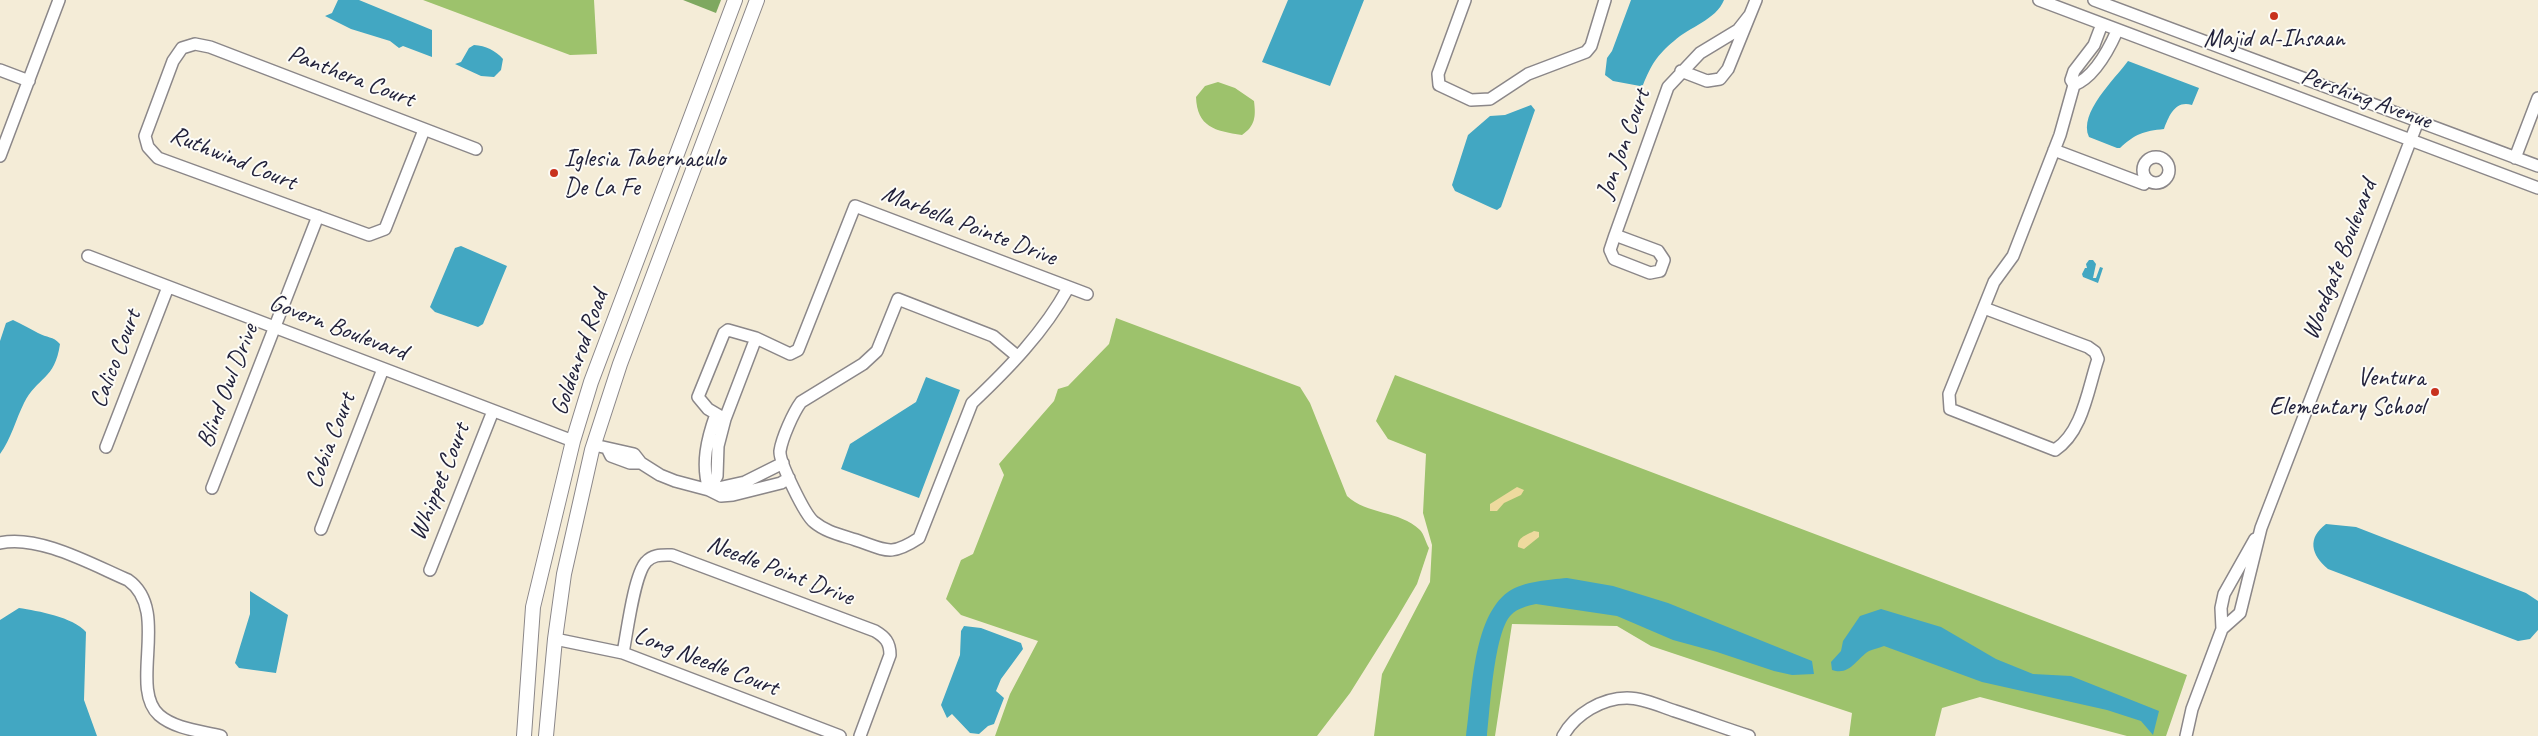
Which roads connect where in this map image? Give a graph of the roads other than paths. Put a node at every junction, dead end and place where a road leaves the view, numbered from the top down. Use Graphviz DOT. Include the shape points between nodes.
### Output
graph roads {
  1 [pos="735,0"];
  2 [pos="750,0"];
  3 [pos="757,0"];
  4 [pos="1465,0"];
  5 [pos="1605,0"];
  6 [pos="1756,0"];
  7 [pos="2039,0"];
  8 [pos="2094,0"];
  9 [pos="59,2"];
  10 [pos="1749,16"];
  11 [pos="2102,24"];
  12 [pos="726,25"];
  13 [pos="2117,31"];
  14 [pos="210,47"];
  15 [pos="739,49"];
  16 [pos="2086,55"];
  17 [pos="2097,64"];
  18 [pos="0,70"];
  19 [pos="1681,71"];
  20 [pos="29,81"];
  21 [pos="2074,85"];
  22 [pos="2538,98"];
  23 [pos="2418,121"];
  24 [pos="424,130"];
  25 [pos="2410,140"];
  26 [pos="701,148"];
  27 [pos="476,149"];
  28 [pos="2054,150"];
  29 [pos="0,156"];
  30 [pos="676,157"];
  31 [pos="2515,158"];
  32 [pos="2538,166"];
  33 [pos="2145,179"];
  34 [pos="2538,188"];
  35 [pos="318,216"];
  36 [pos="1615,235"];
  37 [pos="88,256"];
  38 [pos="168,286"];
  39 [pos="1068,288"];
  40 [pos="1087,294"];
  41 [pos="642,304"];
  42 [pos="1984,308"];
  43 [pos="275,327"];
  44 [pos="756,338"];
  45 [pos="1017,356"];
  46 [pos="383,369"];
  47 [pos="585,402"];
  48 [pos="493,411"];
  49 [pos="721,417"];
  50 [pos="573,441"];
  51 [pos="594,444"];
  52 [pos="106,447"];
  53 [pos="783,462"];
  54 [pos="788,478"];
  55 [pos="584,480"];
  56 [pos="212,488"];
  57 [pos="709,490"];
  58 [pos="2261,528"];
  59 [pos="321,529"];
  60 [pos="0,543"];
  61 [pos="430,570"];
  62 [pos="2222,629"];
  63 [pos="555,639"];
  64 [pos="623,653"];
  65 [pos="220,736"];
  66 [pos="524,736"];
  67 [pos="546,736"];
  68 [pos="840,736"];
  69 [pos="860,736"];
  70 [pos="1563,736"];
  71 [pos="1749,736"];
  72 [pos="2186,736"];
  1 -- 12 [label="main road, Goldenrod Road"];
  2 -- 15 [label="main road" via="739,29"];
  3 -- 15 [label="main road, Goldenrod Road"];
  4 -- 5 [label="street" via="1438,74 1439,84 1472,100 1490,99 1528,74 1586,52 1591,46"];
  6 -- 10 [label="street, Jon Jon Court"];
  7 -- 11 [label="street, Pershing Avenue"];
  8 -- 23 [label="street, Pershing Avenue"];
  9 -- 20 [label="street"];
  10 -- 19 [label="street, Jon Jon Court" via="1738,30 1700,53"];
  10 -- 19 [label="street, Jon Jon Court" via="1728,69 1720,79 1707,81"];
  11 -- 13 [label="street, Pershing Avenue"];
  11 -- 16 [label="street" via="2094,45"];
  12 -- 26 [label="main road" via="728,45 694,136"];
  12 -- 30 [label="main road, Goldenrod Road"];
  13 -- 17 [label="street"];
  13 -- 25 [label="street, Pershing Avenue"];
  14 -- 24 [label="street, Panthera Court"];
  14 -- 35 [label="street, Ruthwind Court" via="195,44 182,48 173,61 146,136 148,147 158,158"];
  15 -- 26 [label="main road, Goldenrod Road"];
  16 -- 17 [label="street"];
  16 -- 21 [label="street" via="2074,70 2071,80"];
  17 -- 21 [label="street" via="2080,83"];
  18 -- 20 [label="street"];
  19 -- 36 [label="street, Jon Jon Court" via="1668,87"];
  20 -- 29 [label="street"];
  21 -- 28 [label="street"];
  22 -- 31 [label="street"];
  23 -- 25 [label="street, Woodgate Boulevard"];
  23 -- 31 [label="street, Pershing Avenue"];
  24 -- 27 [label="street, Panthera Court"];
  24 -- 35 [label="street" via="385,229 369,235"];
  25 -- 34 [label="street, Pershing Avenue"];
  25 -- 58 [label="street, Woodgate Boulevard"];
  26 -- 41 [label="main road, Goldenrod Road"];
  28 -- 33 [label="street" via="2144,184"];
  28 -- 42 [label="street" via="2013,256 1994,282"];
  30 -- 41 [label="main road" via="684,173 644,278"];
  30 -- 47 [label="main road, Goldenrod Road"];
  31 -- 32 [label="street, Pershing Avenue"];
  35 -- 43 [label="street, Blind Owl Drive"];
  36 -- 36 [label="street, Jon Jon Court" via="1610,250 1614,259 1650,273 1660,271 1664,260 1658,251"];
  37 -- 38 [label="street, Govern Boulevard"];
  38 -- 43 [label="street, Govern Boulevard"];
  38 -- 52 [label="street, Calico Court"];
  39 -- 40 [label="street, Marbella Pointe Drive"];
  39 -- 44 [label="street, Marbella Pointe Drive" via="854,206 798,350 790,354"];
  39 -- 45 [label="street" via="1052,317"];
  41 -- 51 [label="main road, Goldenrod Road"];
  42 -- 42 [label="street" via="1949,394 1950,409 2055,450 2065,444 2078,421 2098,359 2095,352 2088,346"];
  43 -- 46 [label="street, Govern Boulevard"];
  43 -- 56 [label="street, Blind Owl Drive"];
  44 -- 49 [label="street"];
  44 -- 49 [label="street, Marbella Pointe Drive" via="728,330 724,333 698,397"];
  45 -- 53 [label="street" via="993,336 898,299 877,351 863,364 801,402 795,410 780,452"];
  45 -- 54 [label="street" via="972,403 919,538 902,549 891,552 824,529 812,521"];
  46 -- 48 [label="street, Govern Boulevard"];
  46 -- 59 [label="street, Cobia Court"];
  47 -- 50 [label="main road, Goldenrod Road"];
  47 -- 51 [label="main road"];
  48 -- 50 [label="street, Govern Boulevard"];
  48 -- 61 [label="street, Whippet Court"];
  49 -- 57 [label="street" via="704,474"];
  50 -- 55 [label="main road"];
  50 -- 66 [label="main road, Goldenrod Road" via="533,607"];
  51 -- 55 [label="main road, Goldenrod Road"];
  51 -- 57 [label="street" via="634,454 641,463 675,482"];
  53 -- 54 [label="street"];
  53 -- 57 [label="street" via="745,482"];
  54 -- 57 [label="street" via="781,483 733,496 717,495"];
  55 -- 63 [label="main road, Goldenrod Road"];
  58 -- 62 [label="street, Woodgate Boulevard" via="2224,594"];
  58 -- 62 [label="street, Woodgate Boulevard" via="2240,613"];
  60 -- 65 [label="street" via="12,540 36,544 128,580 137,587 146,606 150,699 159,715 180,726"];
  62 -- 72 [label="street, Woodgate Boulevard" via="2192,709"];
  63 -- 64 [label="street, Long Needle Court"];
  63 -- 67 [label="main road, Goldenrod Road"];
  64 -- 68 [label="street, Long Needle Court"];
  64 -- 69 [label="street, Needle Point Drive" via="638,580 646,562 657,554 672,555 884,637 890,646 890,655"];
  70 -- 71 [label="street" via="1569,726 1586,712 1608,700 1628,698 1650,702"];
}
